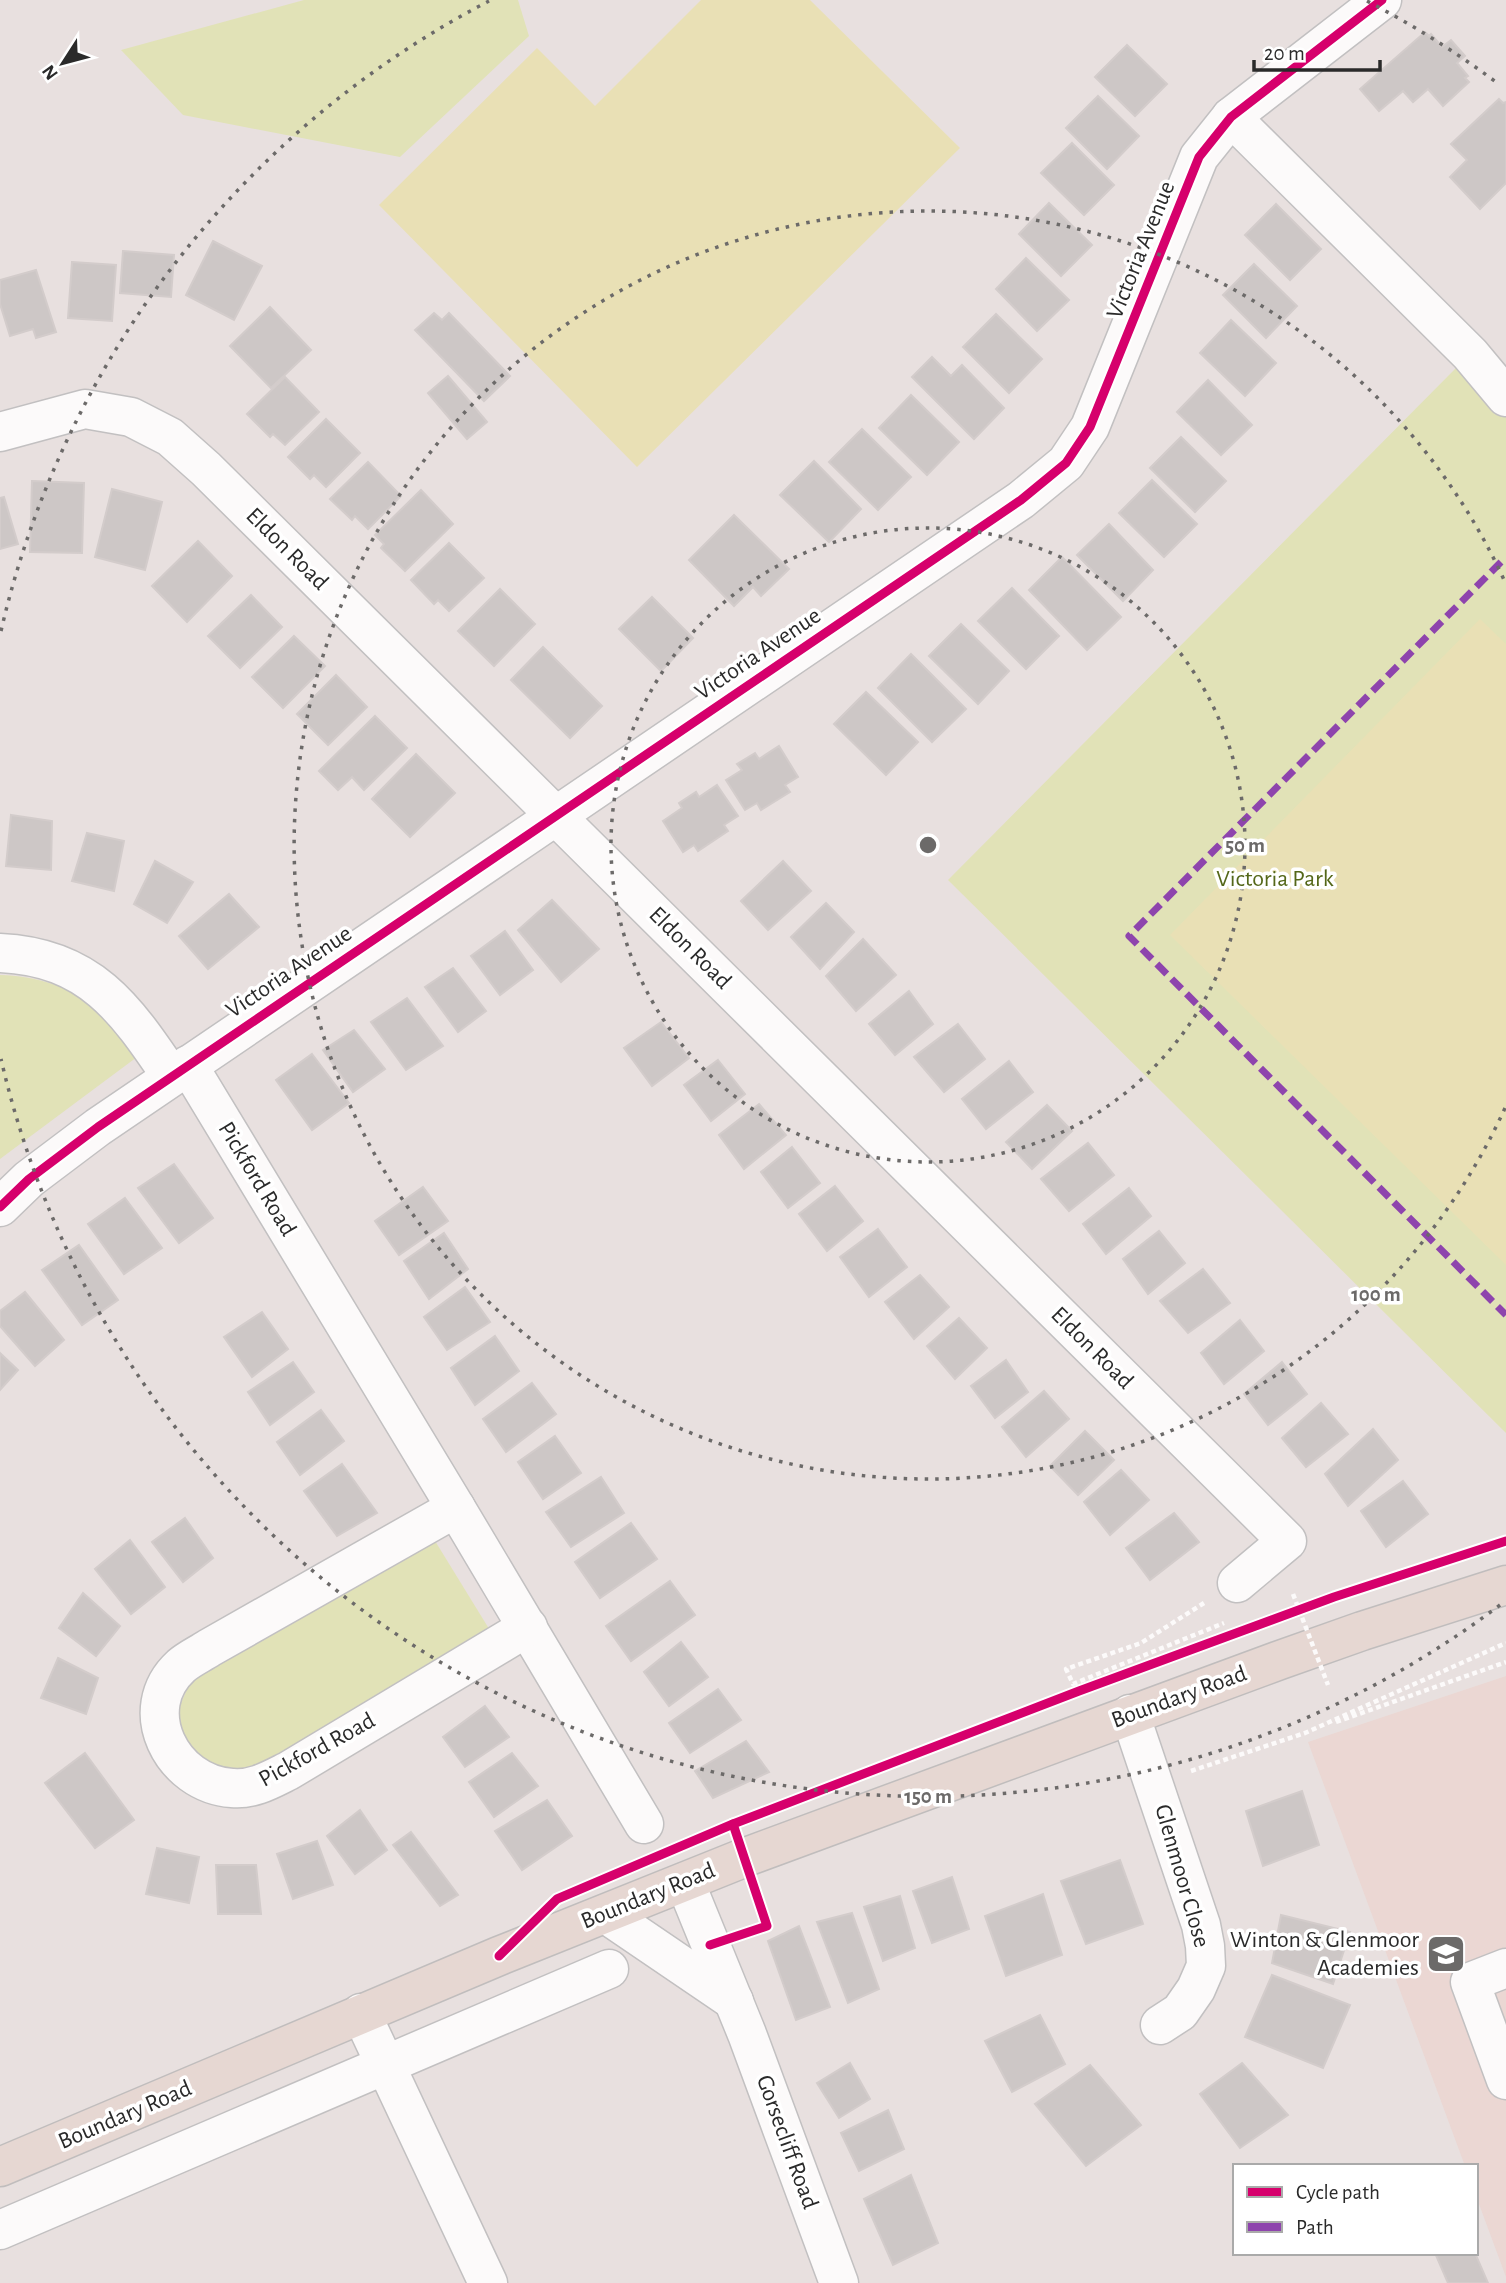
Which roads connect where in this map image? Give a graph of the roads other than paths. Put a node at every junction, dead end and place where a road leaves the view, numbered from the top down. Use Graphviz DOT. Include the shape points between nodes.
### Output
graph roads {
  1 [pos="1382,0"];
  2 [pos="1231,117"];
  3 [pos="1506,397"];
  4 [pos="0,432"];
  5 [pos="555,815"];
  6 [pos="0,953"];
  7 [pos="179,1071"];
  8 [pos="0,1207"];
  9 [pos="456,1508"];
  10 [pos="1237,1583"];
  11 [pos="1506,1585"];
  12 [pos="528,1628"];
  13 [pos="1130,1714"];
  14 [pos="644,1824"];
  15 [pos="685,1882"];
  16 [pos="606,1914"];
  17 [pos="1506,1968"];
  18 [pos="609,1969"];
  19 [pos="734,2001"];
  20 [pos="361,2013"];
  21 [pos="1160,2025"];
  22 [pos="384,2065"];
  23 [pos="1506,2080"];
  24 [pos="0,2167"];
  25 [pos="0,2230"];
  26 [pos="488,2283"];
  27 [pos="839,2283"];
  1 -- 2 [label="street, Victoria Avenue"];
  2 -- 3 [label="street" via="1470,354"];
  2 -- 5 [label="street, Victoria Avenue" via="1199,157 1090,426 1066,463 1021,500"];
  4 -- 5 [label="street, Eldon Road" via="85,409 131,416 170,437"];
  5 -- 7 [label="street, Victoria Avenue"];
  5 -- 10 [label="street, Eldon Road" via="1287,1541"];
  6 -- 7 [label="street" via="23,954 64,966 99,986"];
  7 -- 8 [label="street, Victoria Avenue" via="98,1127"];
  7 -- 9 [label="street, Pickford Road"];
  9 -- 12 [label="street, Pickford Road"];
  9 -- 12 [label="street, Pickford Road" via="181,1666 167,1688 160,1717 170,1753 179,1765 208,1784 233,1788 260,1785"];
  11 -- 13 [label="main road, Boundary Road" via="1363,1630"];
  12 -- 14 [label="street, Pickford Road"];
  13 -- 15 [label="main road, Boundary Road"];
  13 -- 21 [label="street, Glenmoor Close" via="1205,1946 1206,1966 1196,1989 1180,2012"];
  15 -- 16 [label="main road, Boundary Road"];
  15 -- 19 [label="street, Gorsecliff Road"];
  16 -- 19 [label="street"];
  16 -- 20 [label="main road, Boundary Road"];
  17 -- 23 [label="street" via="1470,1982"];
  18 -- 22 [label="street"];
  19 -- 27 [label="street, Gorsecliff Road"];
  20 -- 22 [label="street"];
  20 -- 24 [label="main road, Boundary Road"];
  22 -- 25 [label="street"];
  22 -- 26 [label="street"];
}
